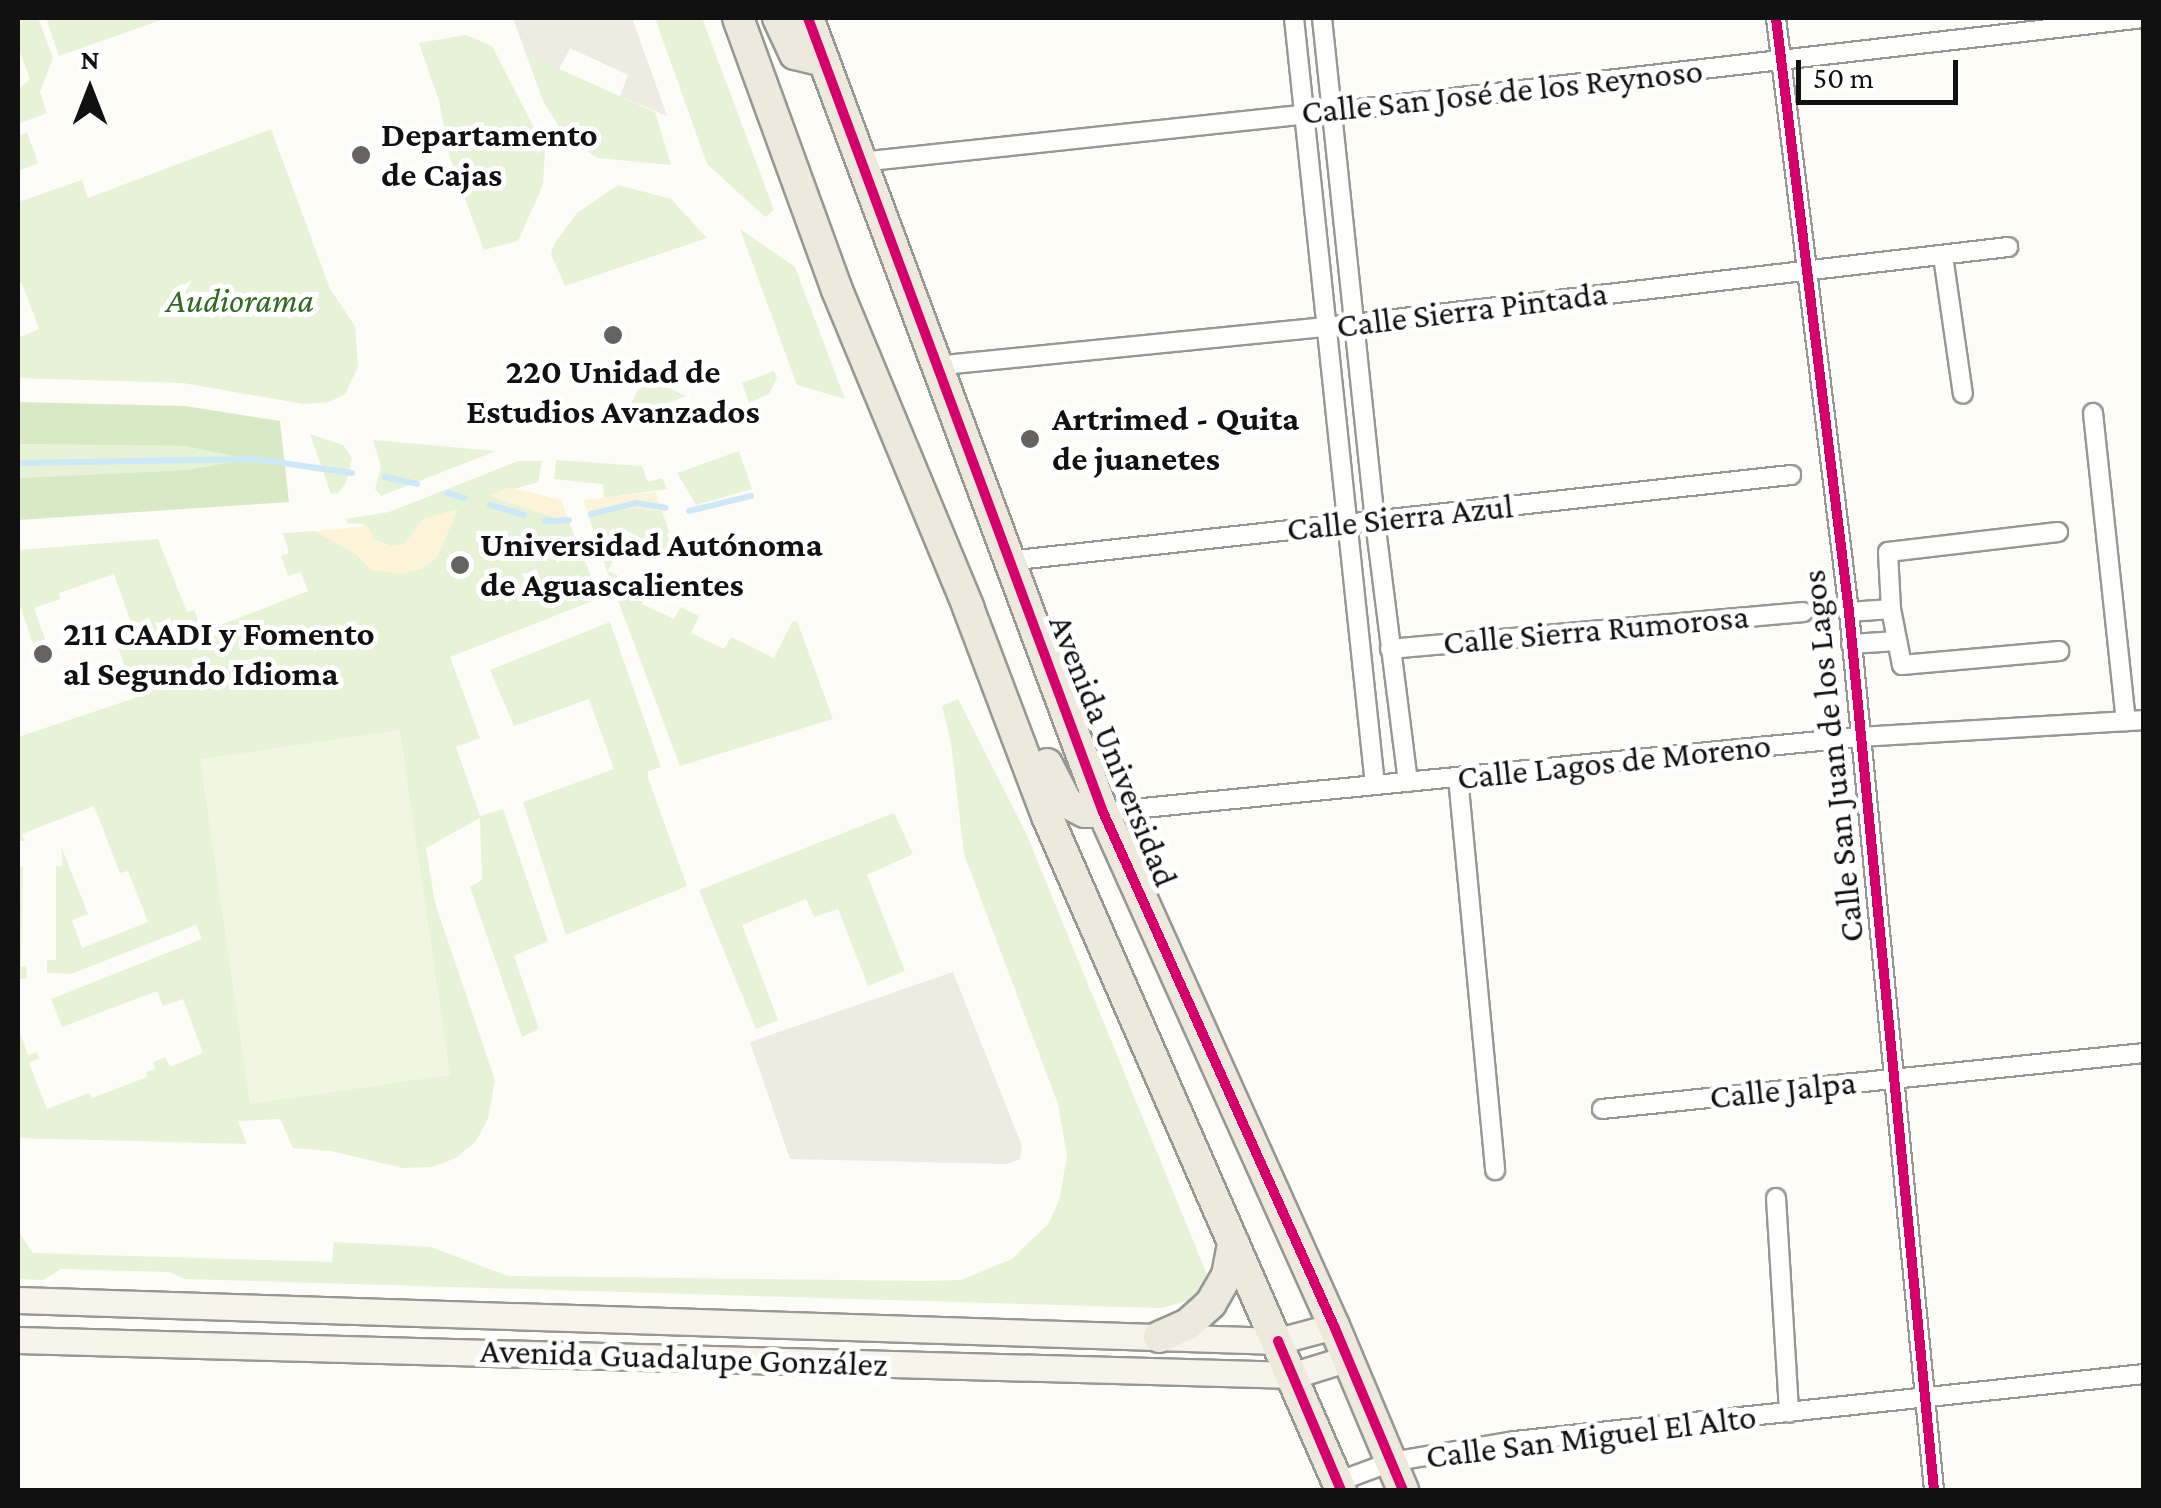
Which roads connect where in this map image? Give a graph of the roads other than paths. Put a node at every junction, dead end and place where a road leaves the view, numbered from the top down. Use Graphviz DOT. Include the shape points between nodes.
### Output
graph roads {
  1 [pos="738,18"];
  2 [pos="778,18"];
  3 [pos="808,18"];
  4 [pos="1294,18"];
  5 [pos="1322,18"];
  6 [pos="1776,18"];
  7 [pos="2144,18"];
  8 [pos="1781,60"];
  9 [pos="824,61"];
  10 [pos="1331,112"];
  11 [pos="1302,115"];
  12 [pos="860,162"];
  13 [pos="2008,247"];
  14 [pos="1943,256"];
  15 [pos="1805,272"];
  16 [pos="1354,324"];
  17 [pos="1327,327"];
  18 [pos="934,366"];
  19 [pos="1962,394"];
  20 [pos="2093,413"];
  21 [pos="1791,475"];
  22 [pos="1375,521"];
  23 [pos="1347,524"];
  24 [pos="2058,532"];
  25 [pos="1008,561"];
  26 [pos="968,607"];
  27 [pos="1891,610"];
  28 [pos="1803,612"];
  29 [pos="1849,612"];
  30 [pos="1897,641"];
  31 [pos="1852,644"];
  32 [pos="1390,649"];
  33 [pos="2059,651"];
  34 [pos="2135,720"];
  35 [pos="1860,738"];
  36 [pos="1458,777"];
  37 [pos="1408,782"];
  38 [pos="1375,785"];
  39 [pos="1103,812"];
  40 [pos="2144,1054"];
  41 [pos="1893,1078"];
  42 [pos="1602,1110"];
  43 [pos="1495,1170"];
  44 [pos="1776,1198"];
  45 [pos="1233,1243"];
  46 [pos="18,1300"];
  47 [pos="1334,1326"];
  48 [pos="1051,1334"];
  49 [pos="1159,1337"];
  50 [pos="18,1340"];
  51 [pos="1278,1340"];
  52 [pos="1348,1358"];
  53 [pos="1048,1368"];
  54 [pos="1294,1374"];
  55 [pos="2144,1374"];
  56 [pos="1924,1398"];
  57 [pos="1789,1413"];
  58 [pos="1397,1476"];
  59 [pos="1339,1486"];
  60 [pos="1934,1490"];
  1 -- 26 [label="main road" via="836,290"];
  2 -- 9 [label="main road" via="795,54"];
  3 -- 9 [label="main road, Avenida Universidad"];
  4 -- 11 [label="street"];
  5 -- 10 [label="street"];
  6 -- 8 [label="street, Calle San Juan de los Lagos"];
  7 -- 8 [label="street, Calle San José de los Reynoso"];
  8 -- 10 [label="street, Calle San José de los Reynoso"];
  8 -- 15 [label="street, Calle San Juan de los Lagos"];
  9 -- 12 [label="main road, Avenida Universidad"];
  10 -- 11 [label="street, Calle San José de los Reynoso"];
  10 -- 16 [label="street"];
  11 -- 12 [label="street, Calle San José de los Reynoso"];
  11 -- 17 [label="street"];
  12 -- 18 [label="main road, Avenida Universidad"];
  13 -- 14 [label="street, Calle Sierra Pintada"];
  14 -- 15 [label="street, Calle Sierra Pintada"];
  14 -- 19 [label="street"];
  15 -- 16 [label="street, Calle Sierra Pintada"];
  15 -- 29 [label="street, Calle San Juan de los Lagos"];
  16 -- 17 [label="street, Calle Sierra Pintada"];
  16 -- 22 [label="street"];
  17 -- 18 [label="street, Calle Sierra Pintada"];
  17 -- 23 [label="street"];
  18 -- 25 [label="main road, Avenida Universidad"];
  20 -- 34 [label="street, Calle Lagos de Moreno"];
  21 -- 22 [label="street, Calle Sierra Azul"];
  22 -- 23 [label="street, Calle Sierra Azul"];
  22 -- 32 [label="street"];
  23 -- 25 [label="street, Calle Sierra Azul"];
  23 -- 38 [label="street"];
  24 -- 27 [label="street" via="1888,552"];
  25 -- 39 [label="main road, Avenida Universidad"];
  26 -- 39 [label="main road" via="998,642 1059,794 1076,809"];
  26 -- 45 [label="main road" via="1047,816"];
  27 -- 29 [label="street"];
  27 -- 30 [label="street"];
  28 -- 32 [label="street, Calle Sierra Rumorosa"];
  29 -- 31 [label="street, Calle San Juan de los Lagos"];
  30 -- 31 [label="street"];
  30 -- 33 [label="street" via="1902,665"];
  31 -- 35 [label="street, Calle San Juan de los Lagos"];
  32 -- 37 [label="street"];
  34 -- 35 [label="street, Calle Lagos de Moreno"];
  35 -- 36 [label="street, Calle Lagos de Moreno"];
  35 -- 41 [label="street, Calle San Juan de los Lagos"];
  36 -- 37 [label="street, Calle Lagos de Moreno"];
  36 -- 43 [label="street"];
  37 -- 38 [label="street, Calle Lagos de Moreno"];
  38 -- 39 [label="street, Calle Lagos de Moreno"];
  39 -- 47 [label="main road, Avenida Universidad"];
  40 -- 41 [label="street, Calle Jalpa"];
  41 -- 42 [label="street, Calle Jalpa"];
  41 -- 56 [label="street, Calle San Juan de los Lagos"];
  44 -- 57 [label="street, Calle San Miguel El Alto"];
  45 -- 49 [label="main road" via="1227,1275 1211,1303"];
  45 -- 51 [label="main road"];
  46 -- 48 [label="main road, Avenida Guadalupe González"];
  47 -- 51 [label="main road, Avenida Guadalupe González"];
  47 -- 52 [label="main road, Avenida Universidad"];
  48 -- 49 [label="main road, Avenida Guadalupe González"];
  48 -- 53 [label="main road"];
  49 -- 51 [label="main road, Avenida Guadalupe González"];
  50 -- 53 [label="main road, Avenida Guadalupe González"];
  51 -- 54 [label="main road"];
  52 -- 54 [label="main road, Avenida Guadalupe González"];
  52 -- 58 [label="main road, Avenida Universidad"];
  53 -- 54 [label="main road, Avenida Guadalupe González"];
  54 -- 59 [label="main road"];
  55 -- 56 [label="street, Calle San Miguel El Alto"];
  56 -- 57 [label="street, Calle San Miguel El Alto"];
  56 -- 60 [label="street, Calle San Juan de los Lagos"];
  57 -- 58 [label="street, Calle San Miguel El Alto" via="1516,1441"];
  58 -- 59 [label="street, Calle San Miguel El Alto"];
}
